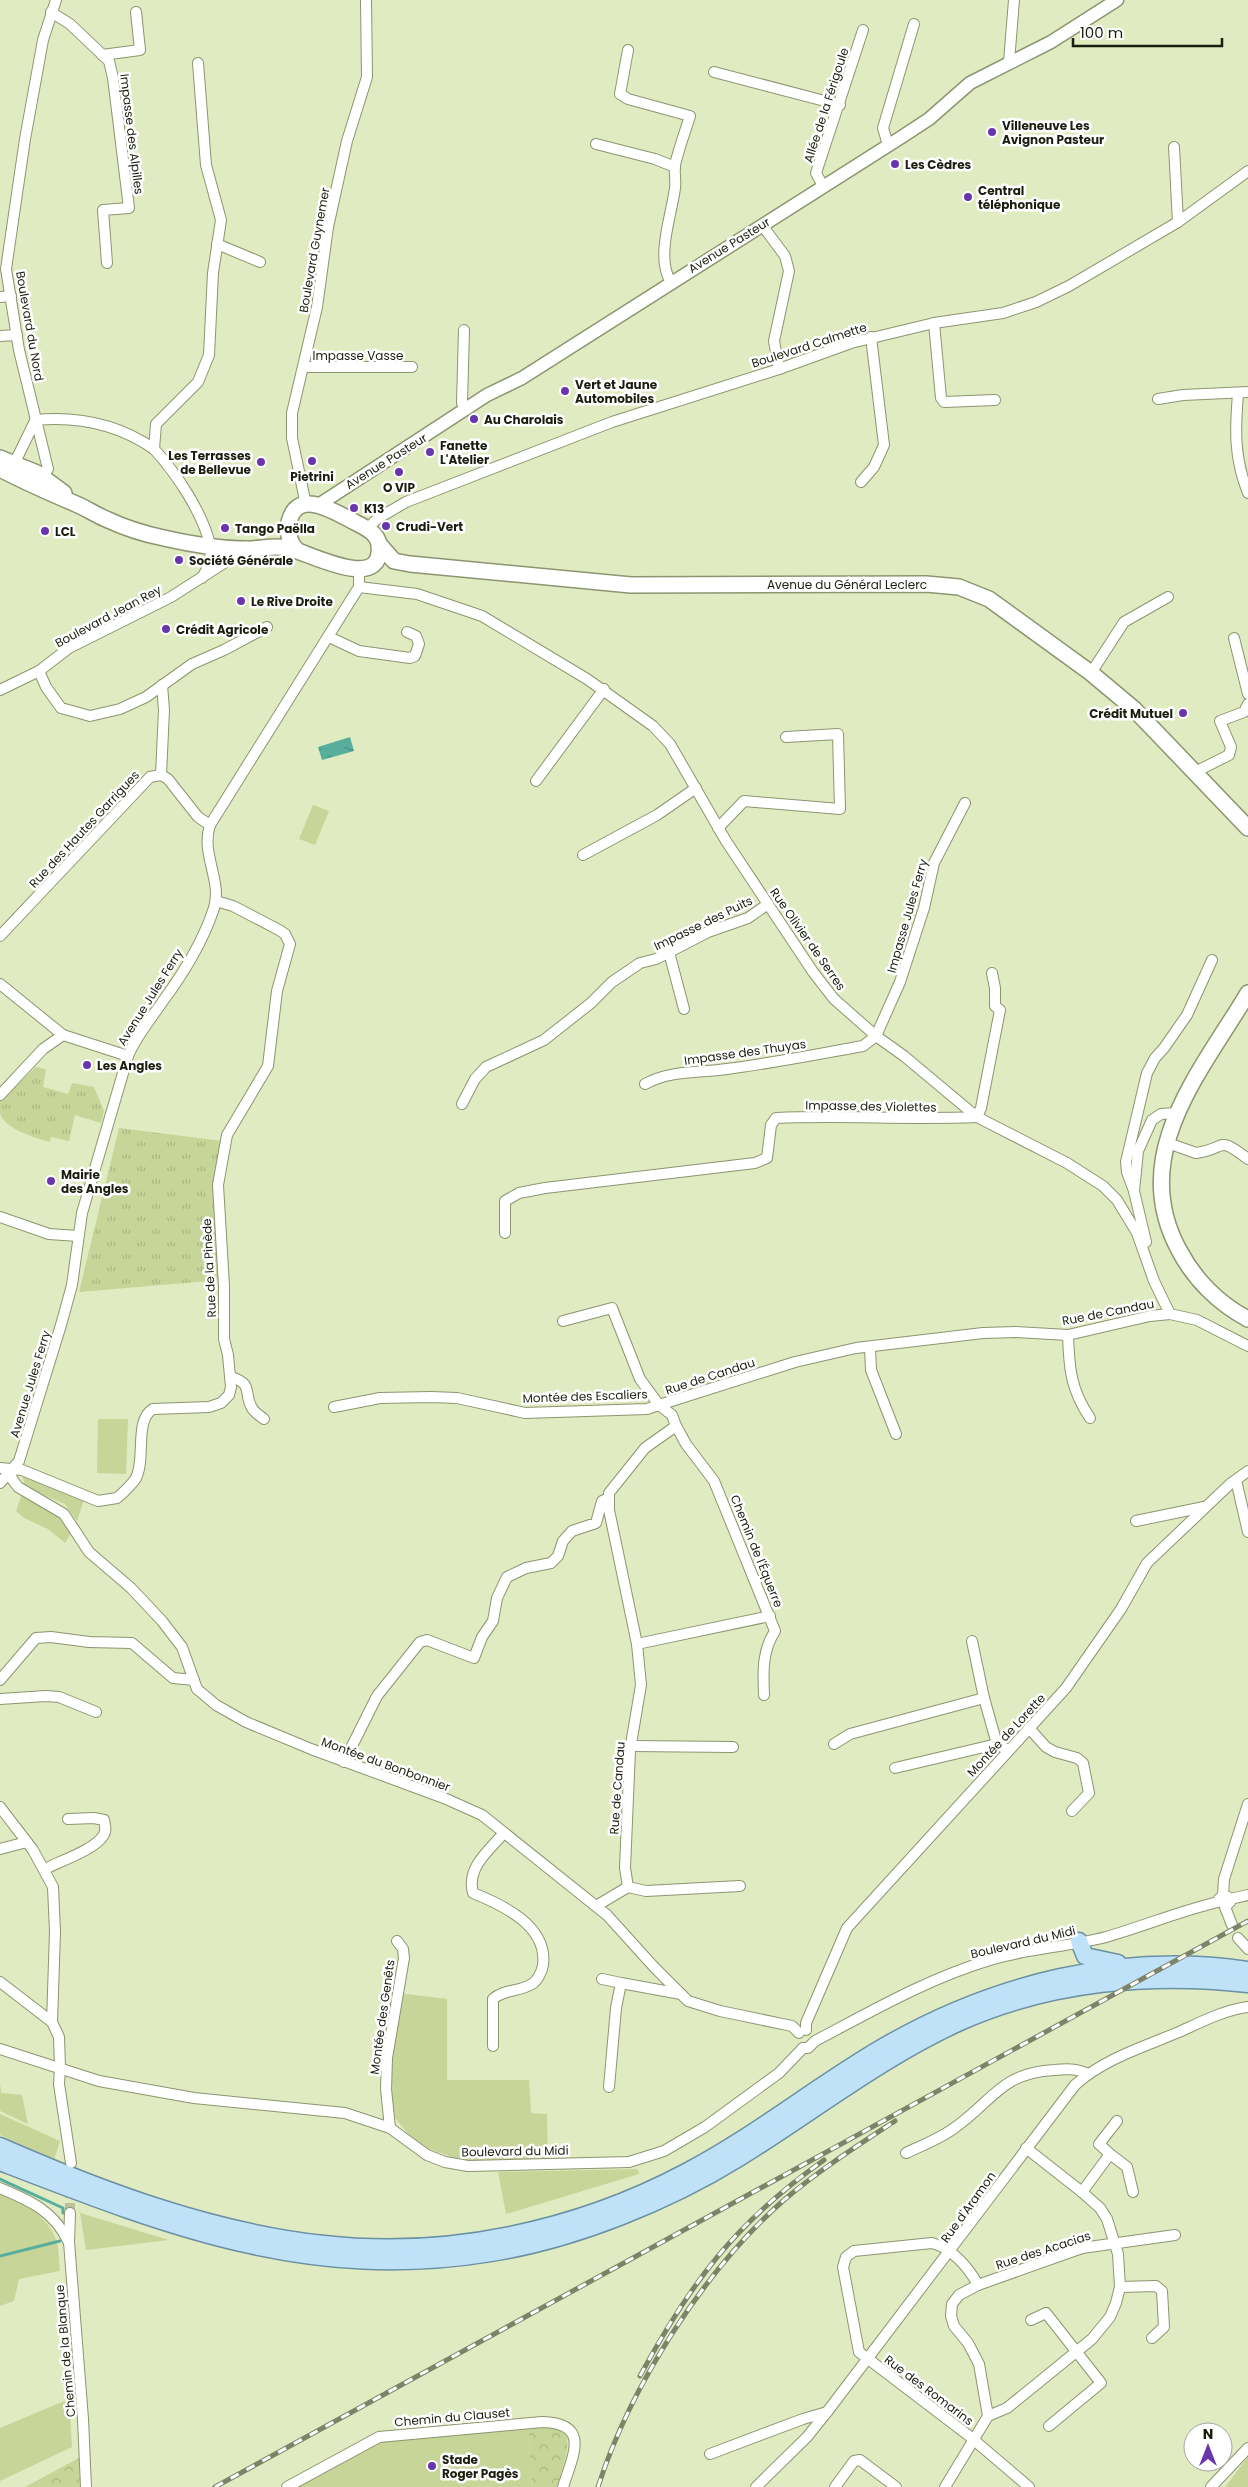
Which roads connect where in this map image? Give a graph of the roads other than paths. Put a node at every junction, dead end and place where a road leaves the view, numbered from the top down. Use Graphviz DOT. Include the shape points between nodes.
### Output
graph roads {
  1 [pos="56,0"];
  2 [pos="366,0"];
  3 [pos="1014,0"];
  4 [pos="1117,0"];
  5 [pos="52,12"];
  6 [pos="136,12"];
  7 [pos="914,24"];
  8 [pos="863,30"];
  9 [pos="628,50"];
  10 [pos="102,55"];
  11 [pos="1009,62"];
  12 [pos="198,63"];
  13 [pos="714,72"];
  14 [pos="840,105"];
  15 [pos="596,144"];
  16 [pos="888,145"];
  17 [pos="1174,148"];
  18 [pos="675,167"];
  19 [pos="1248,171"];
  20 [pos="823,186"];
  21 [pos="1178,222"];
  22 [pos="762,225"];
  23 [pos="217,244"];
  24 [pos="0,257"];
  25 [pos="260,262"];
  26 [pos="108,263"];
  27 [pos="6,269"];
  28 [pos="671,282"];
  29 [pos="5,297"];
  30 [pos="934,323"];
  31 [pos="464,330"];
  32 [pos="17,335"];
  33 [pos="0,336"];
  34 [pos="871,337"];
  35 [pos="304,367"];
  36 [pos="412,367"];
  37 [pos="779,369"];
  38 [pos="1243,393"];
  39 [pos="1158,399"];
  40 [pos="995,400"];
  41 [pos="466,410"];
  42 [pos="35,420"];
  43 [pos="154,449"];
  44 [pos="3,465"];
  45 [pos="38,481"];
  46 [pos="861,482"];
  47 [pos="340,490"];
  48 [pos="1248,493"];
  49 [pos="313,505"];
  50 [pos="343,516"];
  51 [pos="367,529"];
  52 [pos="288,530"];
  53 [pos="379,544"];
  54 [pos="210,545"];
  55 [pos="273,546"];
  56 [pos="246,549"];
  57 [pos="297,550"];
  58 [pos="394,560"];
  59 [pos="366,567"];
  60 [pos="202,578"];
  61 [pos="359,587"];
  62 [pos="1168,597"];
  63 [pos="267,627"];
  64 [pos="407,632"];
  65 [pos="329,637"];
  66 [pos="1234,638"];
  67 [pos="39,671"];
  68 [pos="1090,673"];
  69 [pos="162,685"];
  70 [pos="604,689"];
  71 [pos="0,690"];
  72 [pos="1248,694"];
  73 [pos="1248,704"];
  74 [pos="786,737"];
  75 [pos="1195,772"];
  76 [pos="161,774"];
  77 [pos="536,781"];
  78 [pos="696,788"];
  79 [pos="965,803"];
  80 [pos="1243,823"];
  81 [pos="210,825"];
  82 [pos="718,828"];
  83 [pos="1248,834"];
  84 [pos="583,855"];
  85 [pos="216,901"];
  86 [pos="768,904"];
  87 [pos="0,936"];
  88 [pos="669,952"];
  89 [pos="1212,960"];
  90 [pos="992,973"];
  91 [pos="0,984"];
  92 [pos="1248,994"];
  93 [pos="684,1009"];
  94 [pos="63,1035"];
  95 [pos="876,1036"];
  96 [pos="128,1056"];
  97 [pos="645,1084"];
  98 [pos="0,1095"];
  99 [pos="462,1104"];
  100 [pos="1177,1113"];
  101 [pos="976,1117"];
  102 [pos="1165,1142"];
  103 [pos="1248,1159"];
  104 [pos="1134,1191"];
  105 [pos="0,1217"];
  106 [pos="505,1233"];
  107 [pos="78,1236"];
  108 [pos="1149,1263"];
  109 [pos="1170,1314"];
  110 [pos="1248,1319"];
  111 [pos="564,1321"];
  112 [pos="1068,1335"];
  113 [pos="1248,1346"];
  114 [pos="870,1348"];
  115 [pos="231,1377"];
  116 [pos="659,1405"];
  117 [pos="334,1407"];
  118 [pos="1090,1418"];
  119 [pos="264,1419"];
  120 [pos="676,1426"];
  121 [pos="896,1434"];
  122 [pos="3,1470"];
  123 [pos="1248,1472"];
  124 [pos="1236,1480"];
  125 [pos="0,1483"];
  126 [pos="609,1498"];
  127 [pos="1205,1507"];
  128 [pos="1136,1521"];
  129 [pos="1248,1532"];
  130 [pos="770,1616"];
  131 [pos="972,1642"];
  132 [pos="637,1644"];
  133 [pos="0,1680"];
  134 [pos="194,1680"];
  135 [pos="764,1695"];
  136 [pos="984,1698"];
  137 [pos="0,1699"];
  138 [pos="96,1712"];
  139 [pos="1029,1728"];
  140 [pos="834,1744"];
  141 [pos="997,1744"];
  142 [pos="631,1746"];
  143 [pos="733,1746"];
  144 [pos="1008,1750"];
  145 [pos="344,1762"];
  146 [pos="895,1768"];
  147 [pos="1248,1804"];
  148 [pos="0,1807"];
  149 [pos="1072,1810"];
  150 [pos="68,1819"];
  151 [pos="504,1833"];
  152 [pos="27,1842"];
  153 [pos="0,1849"];
  154 [pos="44,1869"];
  155 [pos="628,1886"];
  156 [pos="740,1886"];
  157 [pos="1248,1895"];
  158 [pos="1224,1901"];
  159 [pos="596,1906"];
  160 [pos="1232,1925"];
  161 [pos="1238,1938"];
  162 [pos="397,1941"];
  163 [pos="1079,1941"];
  164 [pos="1248,1949"];
  165 [pos="1140,1966"];
  166 [pos="1248,1970"];
  167 [pos="602,1979"];
  168 [pos="1190,1980"];
  169 [pos="0,1982"];
  170 [pos="621,1983"];
  171 [pos="1248,1984"];
  172 [pos="1248,1992"];
  173 [pos="681,1994"];
  174 [pos="1248,2007"];
  175 [pos="52,2022"];
  176 [pos="802,2032"];
  177 [pos="815,2041"];
  178 [pos="493,2046"];
  179 [pos="803,2048"];
  180 [pos="0,2049"];
  181 [pos="60,2068"];
  182 [pos="1088,2074"];
  183 [pos="609,2087"];
  184 [pos="1117,2121"];
  185 [pos="390,2128"];
  186 [pos="0,2146"];
  187 [pos="1026,2148"];
  188 [pos="906,2153"];
  189 [pos="1110,2154"];
  190 [pos="0,2162"];
  191 [pos="71,2163"];
  192 [pos="0,2188"];
  193 [pos="1082,2192"];
  194 [pos="1133,2192"];
  195 [pos="70,2214"];
  196 [pos="1175,2234"];
  197 [pos="68,2242"];
  198 [pos="1115,2242"];
  199 [pos="949,2254"];
  200 [pos="978,2286"];
  201 [pos="1120,2287"];
  202 [pos="1031,2320"];
  203 [pos="1152,2338"];
  204 [pos="1078,2351"];
  205 [pos="868,2359"];
  206 [pos="827,2412"];
  207 [pos="988,2416"];
  208 [pos="1049,2426"];
  209 [pos="974,2442"];
  210 [pos="1248,2448"];
  211 [pos="710,2454"];
  212 [pos="86,2487"];
  213 [pos="287,2487"];
  214 [pos="563,2487"];
  215 [pos="756,2487"];
  216 [pos="835,2487"];
  217 [pos="896,2487"];
  218 [pos="945,2487"];
  219 [pos="1030,2487"];
  220 [pos="1211,2487"];
  1 -- 5 [label="street, Boulevard du Nord"];
  2 -- 35 [label="street, Boulevard Guynemer" via="367,77 347,141 328,227 317,307"];
  3 -- 11 [label="street"];
  4 -- 11 [label="street, Avenue Pasteur" via="1051,42"];
  5 -- 10 [label="street, Impasse des Alpilles" via="70,24"];
  5 -- 27 [label="street, Boulevard du Nord" via="43,40 24,139"];
  6 -- 10 [label="street" via="140,50"];
  7 -- 16 [label="street" via="883,128"];
  8 -- 14 [label="street, Allée de la Férigoule"];
  9 -- 18 [label="street" via="620,94 690,116"];
  10 -- 26 [label="street, Impasse des Alpilles" via="109,61 113,78 129,208 103,210"];
  11 -- 16 [label="street, Avenue Pasteur" via="960,90 929,119"];
  12 -- 23 [label="street" via="206,165 221,220"];
  13 -- 14 [label="street"];
  14 -- 20 [label="street, Allée de la Férigoule" via="816,173"];
  15 -- 18 [label="street"];
  16 -- 20 [label="street, Avenue Pasteur"];
  17 -- 21 [label="street"];
  18 -- 28 [label="street" via="664,264"];
  19 -- 21 [label="street, Boulevard Calmette"];
  20 -- 22 [label="street, Avenue Pasteur"];
  21 -- 30 [label="street, Boulevard Calmette" via="1036,302 1003,312"];
  22 -- 28 [label="street, Avenue Pasteur"];
  22 -- 37 [label="street" via="787,262 788,284 774,341"];
  23 -- 25 [label="street"];
  23 -- 43 [label="street" via="209,355 198,382 156,424"];
  24 -- 27 [label="street"];
  27 -- 29 [label="street, Boulevard du Nord"];
  28 -- 41 [label="street, Avenue Pasteur" via="522,378 487,395"];
  29 -- 32 [label="street, Boulevard du Nord"];
  30 -- 34 [label="street, Boulevard Calmette"];
  30 -- 40 [label="street" via="944,402"];
  31 -- 41 [label="street" via="462,404"];
  32 -- 33 [label="street"];
  32 -- 42 [label="street, Boulevard du Nord"];
  34 -- 37 [label="street, Boulevard Calmette"];
  34 -- 46 [label="street" via="884,445 874,467"];
  35 -- 36 [label="street, Impasse Vasse"];
  35 -- 49 [label="street, Boulevard Guynemer" via="292,413 292,438"];
  37 -- 51 [label="street, Boulevard Calmette" via="612,422 406,502 377,519"];
  38 -- 39 [label="street"];
  38 -- 48 [label="street" via="1235,439 1240,474"];
  41 -- 47 [label="street, Avenue Pasteur"];
  42 -- 43 [label="street" via="80,419 133,434"];
  42 -- 44 [label="street" via="32,431"];
  42 -- 45 [label="street, Boulevard du Nord" via="48,470"];
  43 -- 54 [label="street" via="173,469 198,513"];
  44 -- 45 [label="main road" via="30,469"];
  45 -- 54 [label="main road" via="76,504 132,530"];
  47 -- 49 [label="street, Avenue Pasteur"];
  47 -- 50 [label="street, Avenue Pasteur"];
  49 -- 50 [label="main road"];
  49 -- 52 [label="main road" via="292,516"];
  50 -- 51 [label="main road"];
  51 -- 53 [label="main road"];
  52 -- 55 [label="main road"];
  52 -- 57 [label="main road"];
  53 -- 58 [label="main road"];
  53 -- 59 [label="main road" via="377,558"];
  54 -- 56 [label="main road"];
  54 -- 60 [label="street" via="209,565"];
  55 -- 56 [label="main road"];
  55 -- 57 [label="main road"];
  56 -- 60 [label="street, Boulevard Jean Rey"];
  57 -- 59 [label="main road" via="308,556"];
  58 -- 59 [label="main road"];
  58 -- 68 [label="main road, Avenue du Général Leclerc" via="437,568 622,584 942,584 989,599"];
  59 -- 61 [label="street"];
  60 -- 67 [label="street, Boulevard Jean Rey" via="172,597 69,648"];
  61 -- 65 [label="street, Avenue Jules Ferry"];
  61 -- 70 [label="street, Rue Olivier de Serres" via="417,594 482,616"];
  62 -- 68 [label="street" via="1124,622"];
  63 -- 69 [label="street" via="192,664"];
  64 -- 65 [label="street" via="416,636 419,644 415,656 410,658 359,651"];
  65 -- 81 [label="street, Avenue Jules Ferry"];
  66 -- 72 [label="street"];
  67 -- 69 [label="street" via="61,708 90,716 120,709"];
  67 -- 71 [label="street, Boulevard Jean Rey"];
  68 -- 75 [label="main road, Avenue du Général Leclerc" via="1134,709"];
  69 -- 76 [label="street"];
  70 -- 77 [label="street"];
  70 -- 78 [label="street, Rue Olivier de Serres" via="662,733"];
  73 -- 75 [label="street" via="1244,712 1220,721 1231,747 1229,755"];
  74 -- 82 [label="street" via="838,734 840,808 744,801"];
  75 -- 80 [label="main road, Avenue du Général Leclerc"];
  76 -- 81 [label="street" via="198,817"];
  76 -- 87 [label="street, Rue des Hautes Garrigues" via="150,776 143,782"];
  78 -- 82 [label="street, Rue Olivier de Serres"];
  78 -- 84 [label="street"];
  79 -- 95 [label="street, Impasse Jules Ferry" via="934,863 924,908 900,982"];
  80 -- 83 [label="main road, Avenue du Général Leclerc"];
  81 -- 85 [label="street, Avenue Jules Ferry" via="206,844"];
  82 -- 86 [label="street, Rue Olivier de Serres"];
  85 -- 96 [label="street, Avenue Jules Ferry" via="207,927 179,979"];
  85 -- 115 [label="street, Rue de la Pinède" via="233,906 279,930 290,944 277,991 268,1066 227,1135 218,1178 224,1339"];
  86 -- 88 [label="street, Impasse des Puits" via="748,918 708,932"];
  86 -- 95 [label="street, Rue Olivier de Serres" via="834,999"];
  88 -- 93 [label="street"];
  88 -- 99 [label="street, Impasse des Puits" via="640,963 612,982 544,1040 486,1067 475,1079"];
  89 -- 104 [label="street" via="1186,1015 1148,1073 1126,1162"];
  90 -- 101 [label="street" via="995,1006 1000,1010 981,1108"];
  91 -- 94 [label="street"];
  92 -- 100 [label="main road"];
  94 -- 96 [label="street"];
  94 -- 98 [label="street" via="43,1049"];
  95 -- 97 [label="street, Impasse des Thuyas" via="863,1046 725,1070 690,1071 656,1078"];
  95 -- 101 [label="street, Rue Olivier de Serres"];
  96 -- 107 [label="street, Avenue Jules Ferry"];
  100 -- 102 [label="main road"];
  100 -- 104 [label="street" via="1161,1114 1152,1120 1138,1151"];
  101 -- 106 [label="street, Impasse des Violettes" via="927,1120 832,1116 776,1118 771,1125 767,1158 755,1163 519,1193 505,1201"];
  101 -- 108 [label="street, Rue Olivier de Serres" via="1067,1163 1103,1186 1137,1233"];
  102 -- 103 [label="street" via="1196,1153 1227,1144"];
  102 -- 110 [label="main road" via="1162,1198 1174,1243 1201,1283"];
  104 -- 108 [label="street"];
  105 -- 107 [label="street" via="50,1234"];
  107 -- 122 [label="street, Avenue Jules Ferry" via="72,1286 24,1445 18,1461"];
  108 -- 109 [label="street, Rue Olivier de Serres"];
  109 -- 112 [label="street, Rue de Candau"];
  109 -- 113 [label="street" via="1197,1320"];
  111 -- 116 [label="street" via="612,1308 640,1378"];
  112 -- 114 [label="street, Rue de Candau" via="982,1334"];
  112 -- 118 [label="street" via="1069,1372 1078,1400"];
  114 -- 116 [label="street, Rue de Candau" via="856,1348 795,1362"];
  114 -- 121 [label="street" via="871,1370"];
  115 -- 119 [label="street" via="241,1380 248,1389 252,1408"];
  115 -- 122 [label="street, Rue de la Pinède" via="229,1395 221,1403 209,1407 153,1409 145,1413 136,1477 117,1498 98,1501 28,1472"];
  116 -- 117 [label="street, Montée des Escaliers" via="647,1409 526,1413 457,1398 431,1397 380,1398"];
  116 -- 120 [label="street, Rue de Candau" via="672,1415"];
  120 -- 126 [label="street" via="645,1448 609,1493"];
  120 -- 130 [label="street, Chemin de l'Équerre" via="714,1481"];
  122 -- 125 [label="street, Avenue Jules Ferry"];
  122 -- 134 [label="street, Montée du Bonbonnier" via="18,1487 64,1514 90,1552 162,1621 182,1647"];
  123 -- 124 [label="street, Montée de Lorette"];
  124 -- 127 [label="street, Montée de Lorette"];
  124 -- 129 [label="street"];
  126 -- 132 [label="street, Rue de Candau"];
  126 -- 145 [label="street" via="602,1501 596,1523 572,1531 551,1563 526,1568 506,1577 497,1598 493,1621 474,1658 427,1640 420,1642 377,1696"];
  127 -- 128 [label="street"];
  127 -- 139 [label="street, Montée de Lorette" via="1147,1563 1092,1653 1066,1688"];
  130 -- 132 [label="street"];
  130 -- 135 [label="street, Chemin de l'Équerre" via="775,1631 767,1643 763,1664"];
  131 -- 136 [label="street"];
  132 -- 142 [label="street, Rue de Candau" via="641,1685"];
  133 -- 134 [label="street" via="36,1638 51,1636 132,1644 173,1678"];
  134 -- 145 [label="street, Montée du Bonbonnier" via="197,1689 216,1705 246,1722"];
  136 -- 140 [label="street" via="850,1734"];
  136 -- 141 [label="street"];
  137 -- 138 [label="street" via="59,1697"];
  139 -- 144 [label="street, Montée de Lorette"];
  139 -- 149 [label="street" via="1055,1752 1083,1763 1089,1794"];
  141 -- 144 [label="street"];
  141 -- 146 [label="street"];
  142 -- 143 [label="street"];
  142 -- 155 [label="street, Rue de Candau" via="625,1868"];
  144 -- 176 [label="street, Montée de Lorette" via="847,1928"];
  145 -- 151 [label="street, Montée du Bonbonnier" via="444,1798 482,1815"];
  147 -- 158 [label="street" via="1224,1878"];
  148 -- 152 [label="street"];
  150 -- 154 [label="street" via="104,1820 104,1835 91,1846"];
  151 -- 159 [label="street, Montée du Bonbonnier"];
  151 -- 178 [label="street" via="480,1858 471,1886 473,1893 526,1922 534,1932 544,1959 542,1971 533,1984 499,1994 493,1999"];
  152 -- 153 [label="street"];
  152 -- 154 [label="street"];
  154 -- 175 [label="street" via="53,1887 54,1905"];
  155 -- 156 [label="street" via="646,1891"];
  155 -- 159 [label="street"];
  157 -- 158 [label="street, Boulevard du Midi"];
  158 -- 160 [label="street"];
  158 -- 163 [label="street, Boulevard du Midi" via="1191,1908 1104,1937"];
  159 -- 173 [label="street, Montée du Bonbonnier"];
  161 -- 164 [label="street"];
  162 -- 185 [label="street, Montée des Genêts" via="404,1958 387,2058"];
  163 -- 165 [label="main road" via="1085,1956 1092,1959"];
  163 -- 177 [label="street, Boulevard du Midi" via="992,1959 955,1972"];
  165 -- 166 [label="main road"];
  165 -- 186 [label="main road" via="1049,1979 976,2001 881,2048 733,2145 660,2185 583,2216 507,2236 465,2243 423,2247 335,2245 234,2229 136,2199"];
  167 -- 170 [label="street"];
  168 -- 171 [label="main road"];
  168 -- 172 [label="main road"];
  168 -- 190 [label="main road" via="1091,1985 1040,1995 986,2012 906,2049 737,2159 685,2188 605,2222 495,2253 419,2261 374,2261 319,2258 256,2248 138,2215"];
  169 -- 175 [label="street"];
  170 -- 173 [label="street"];
  170 -- 183 [label="street"];
  173 -- 176 [label="street, Montée du Bonbonnier" via="688,2001 792,2026"];
  174 -- 182 [label="street, Rue d'Aramon" via="1222,2013 1112,2060"];
  175 -- 181 [label="street" via="59,2037"];
  176 -- 177 [label="street" via="813,2033"];
  176 -- 179 [label="street" via="797,2042"];
  177 -- 179 [label="street" via="813,2046"];
  179 -- 185 [label="street, Boulevard du Midi" via="779,2073 706,2127 664,2151 628,2162 468,2166 428,2155"];
  180 -- 181 [label="street, Boulevard du Midi"];
  181 -- 185 [label="street, Boulevard du Midi" via="99,2081 194,2098 345,2114"];
  181 -- 191 [label="street" via="59,2084"];
  182 -- 187 [label="street, Rue d'Aramon" via="1075,2085"];
  182 -- 188 [label="street" via="1070,2069 1020,2076 1007,2082 957,2126"];
  184 -- 189 [label="street" via="1099,2144"];
  187 -- 193 [label="street"];
  187 -- 199 [label="street, Rue d'Aramon"];
  189 -- 193 [label="street"];
  189 -- 194 [label="street" via="1127,2167"];
  192 -- 197 [label="street" via="44,2210 60,2225"];
  193 -- 198 [label="street" via="1104,2213"];
  195 -- 197 [label="street, Chemin de la Blanque"];
  196 -- 198 [label="street, Rue des Acacias"];
  197 -- 212 [label="street, Chemin de la Blanque"];
  198 -- 200 [label="street, Rue des Acacias" via="1082,2248"];
  198 -- 201 [label="street"];
  199 -- 200 [label="street" via="968,2268"];
  199 -- 205 [label="street, Rue d'Aramon"];
  199 -- 205 [label="street" via="939,2245 925,2242 854,2252 846,2257 843,2267 856,2342 859,2352"];
  200 -- 207 [label="street, Rue des Acacias" via="959,2295 952,2304 951,2316 979,2364"];
  201 -- 203 [label="street" via="1156,2286 1162,2291 1164,2327"];
  201 -- 204 [label="street" via="1110,2317"];
  202 -- 204 [label="street" via="1046,2313"];
  204 -- 207 [label="street" via="1007,2408"];
  204 -- 208 [label="street" via="1101,2382"];
  205 -- 206 [label="street, Rue d'Aramon"];
  205 -- 209 [label="street, Rue des Romarins"];
  206 -- 211 [label="street"];
  206 -- 215 [label="street, Rue d'Aramon" via="807,2437"];
  207 -- 209 [label="street"];
  209 -- 218 [label="street"];
  209 -- 219 [label="street, Rue des Romarins"];
  210 -- 220 [label="street"];
  213 -- 214 [label="street, Chemin du Clauset" via="379,2437 396,2433 558,2422 567,2426 575,2439"];
  216 -- 217 [label="street" via="854,2461 860,2460"];
}
